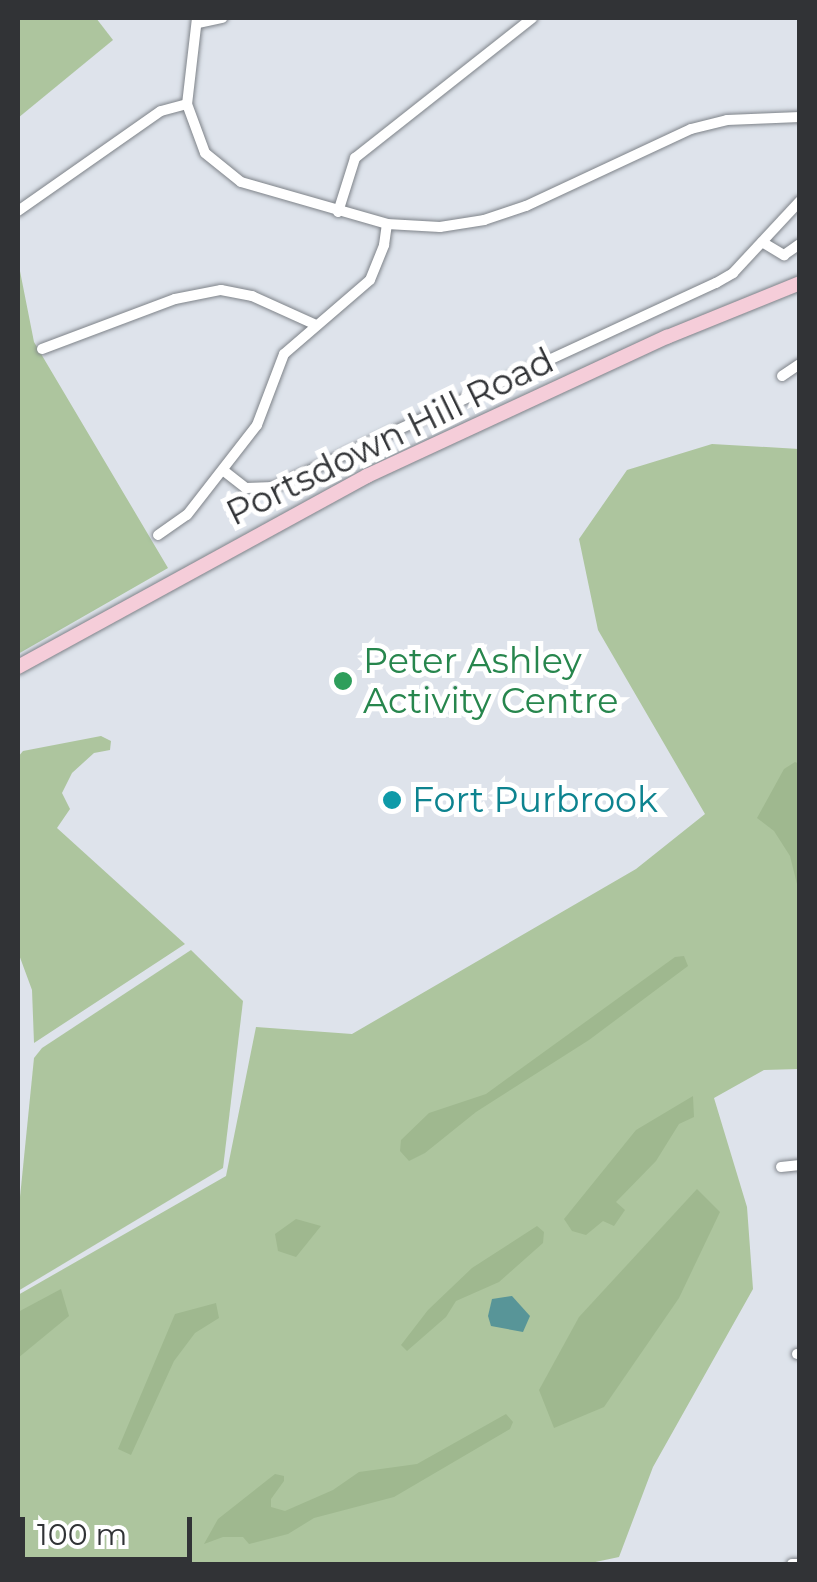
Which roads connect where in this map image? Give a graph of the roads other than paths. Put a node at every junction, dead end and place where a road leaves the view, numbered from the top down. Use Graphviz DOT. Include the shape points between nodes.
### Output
graph roads {
  1 [pos="222,18"];
  2 [pos="532,18"];
  3 [pos="198,20"];
  4 [pos="187,104"];
  5 [pos="800,117"];
  6 [pos="800,200"];
  7 [pos="18,211"];
  8 [pos="338,212"];
  9 [pos="387,224"];
  10 [pos="762,242"];
  11 [pos="800,244"];
  12 [pos="800,283"];
  13 [pos="314,324"];
  14 [pos="55,344"];
  15 [pos="42,349"];
  16 [pos="60,359"];
  17 [pos="800,364"];
  18 [pos="782,376"];
  19 [pos="224,471"];
  20 [pos="158,536"];
  21 [pos="18,667"];
  22 [pos="800,1165"];
  23 [pos="781,1168"];
  1 -- 3 [label="street"];
  2 -- 8 [label="street" via="367,146 350,168"];
  3 -- 4 [label="street"];
  4 -- 7 [label="street" via="161,111"];
  4 -- 8 [label="street" via="205,152 228,174"];
  5 -- 9 [label="street" via="691,128 484,220 440,227"];
  6 -- 10 [label="street"];
  8 -- 9 [label="street"];
  9 -- 13 [label="street" via="370,280"];
  10 -- 11 [label="street" via="784,255"];
  10 -- 19 [label="street" via="716,283 274,487 246,488"];
  12 -- 21 [label="main road, Portsdown Hill Road" via="367,476"];
  13 -- 14 [label="street" via="222,290 175,298"];
  13 -- 19 [label="street" via="284,354 257,425"];
  14 -- 15 [label="street"];
  14 -- 16 [label="street"];
  17 -- 18 [label="street"];
  19 -- 20 [label="street"];
  22 -- 23 [label="street"];
}
